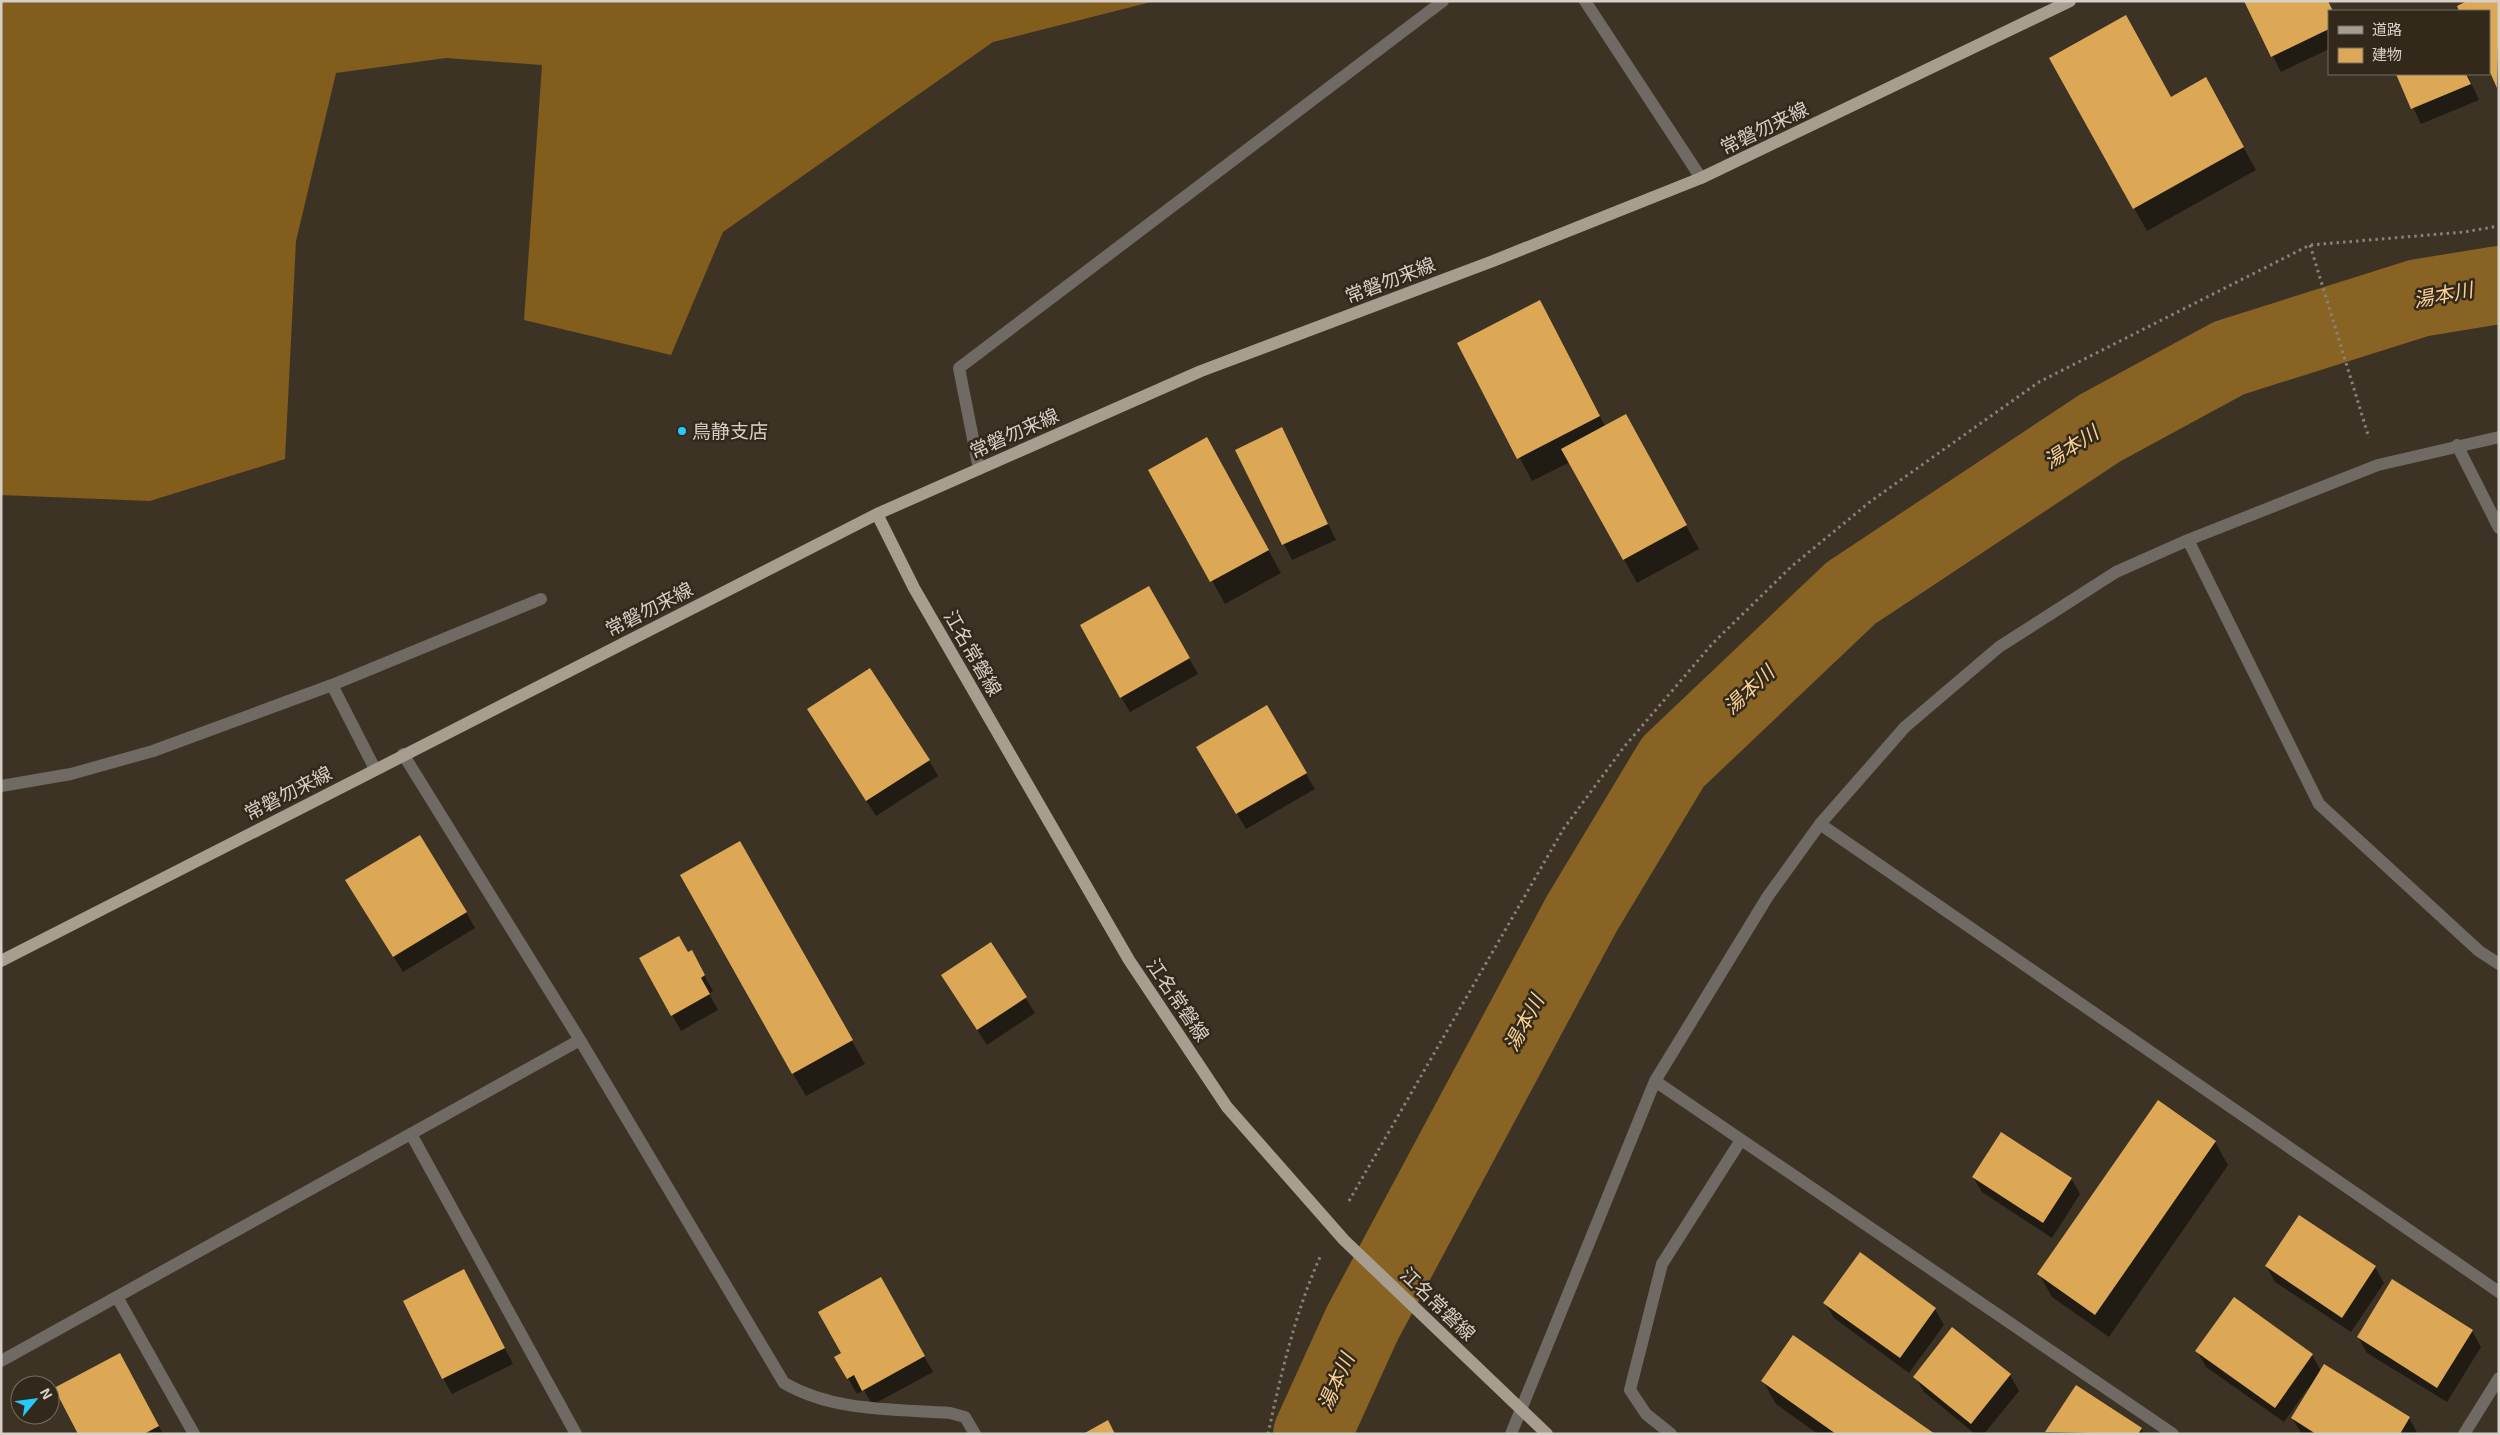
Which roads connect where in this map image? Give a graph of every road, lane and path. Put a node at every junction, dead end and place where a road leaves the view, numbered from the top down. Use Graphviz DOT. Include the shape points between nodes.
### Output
graph roads {
  1 [pos="1443,1"];
  2 [pos="1586,1"];
  3 [pos="2070,1"];
  4 [pos="1701,178"];
  5 [pos="2499,226"];
  6 [pos="2310,245"];
  7 [pos="2499,437"];
  8 [pos="2370,443"];
  9 [pos="2457,445"];
  10 [pos="979,469"];
  11 [pos="877,514"];
  12 [pos="2499,528"];
  13 [pos="2188,540"];
  14 [pos="541,599"];
  15 [pos="332,685"];
  16 [pos="403,754"];
  17 [pos="375,769"];
  18 [pos="1,786"];
  19 [pos="1820,824"];
  20 [pos="1,960"];
  21 [pos="2499,964"];
  22 [pos="580,1040"];
  23 [pos="1655,1081"];
  24 [pos="411,1134"];
  25 [pos="1741,1140"];
  26 [pos="1334,1228"];
  27 [pos="2499,1292"];
  28 [pos="117,1297"];
  29 [pos="1,1362"];
  30 [pos="2499,1378"];
  31 [pos="1521,1409"];
  32 [pos="194,1434"];
  33 [pos="576,1434"];
  34 [pos="975,1434"];
  35 [pos="1268,1434"];
  36 [pos="1511,1434"];
  37 [pos="1547,1434"];
  38 [pos="1671,1434"];
  39 [pos="2172,1434"];
  40 [pos="2464,1434"];
  1 -- 10 [label="street" via="959,368"];
  2 -- 4 [label="street"];
  3 -- 4 [label="main road, 常磐勿来線"];
  4 -- 10 [label="main road, 常磐勿来線" via="1493,261 1201,371"];
  5 -- 6 [label="path"];
  6 -- 8 [label="path"];
  6 -- 26 [label="path" via="2039,382 1871,502 1792,566 1713,643 1624,747 1564,828"];
  7 -- 9 [label="street"];
  9 -- 12 [label="street"];
  9 -- 13 [label="street" via="2378,465"];
  10 -- 11 [label="main road, 常磐勿来線"];
  11 -- 16 [label="main road, 常磐勿来線"];
  11 -- 26 [label="main road, 江名常磐線" via="914,588 1129,960 1227,1107"];
  13 -- 19 [label="street" via="2116,572 1999,647 1905,727"];
  13 -- 21 [label="street" via="2319,804 2479,951"];
  14 -- 15 [label="street"];
  15 -- 17 [label="street"];
  15 -- 18 [label="street" via="153,751 71,774"];
  16 -- 17 [label="main road, 常磐勿来線"];
  16 -- 22 [label="street"];
  17 -- 20 [label="main road, 常磐勿来線"];
  19 -- 23 [label="street" via="1768,896"];
  19 -- 27 [label="street"];
  22 -- 24 [label="street"];
  22 -- 34 [label="street" via="784,1383 802,1394 853,1407 950,1412 965,1417"];
  23 -- 25 [label="street"];
  23 -- 31 [label="street"];
  24 -- 28 [label="street"];
  24 -- 33 [label="street"];
  25 -- 38 [label="street" via="1662,1264 1630,1390 1646,1414"];
  25 -- 39 [label="street"];
  26 -- 31 [label="main road, 江名常磐線"];
  26 -- 35 [label="path" via="1306,1290 1277,1390"];
  28 -- 29 [label="street"];
  28 -- 32 [label="street"];
  30 -- 40 [label="street"];
  31 -- 36 [label="street"];
  31 -- 37 [label="main road, 江名常磐線"];
}
